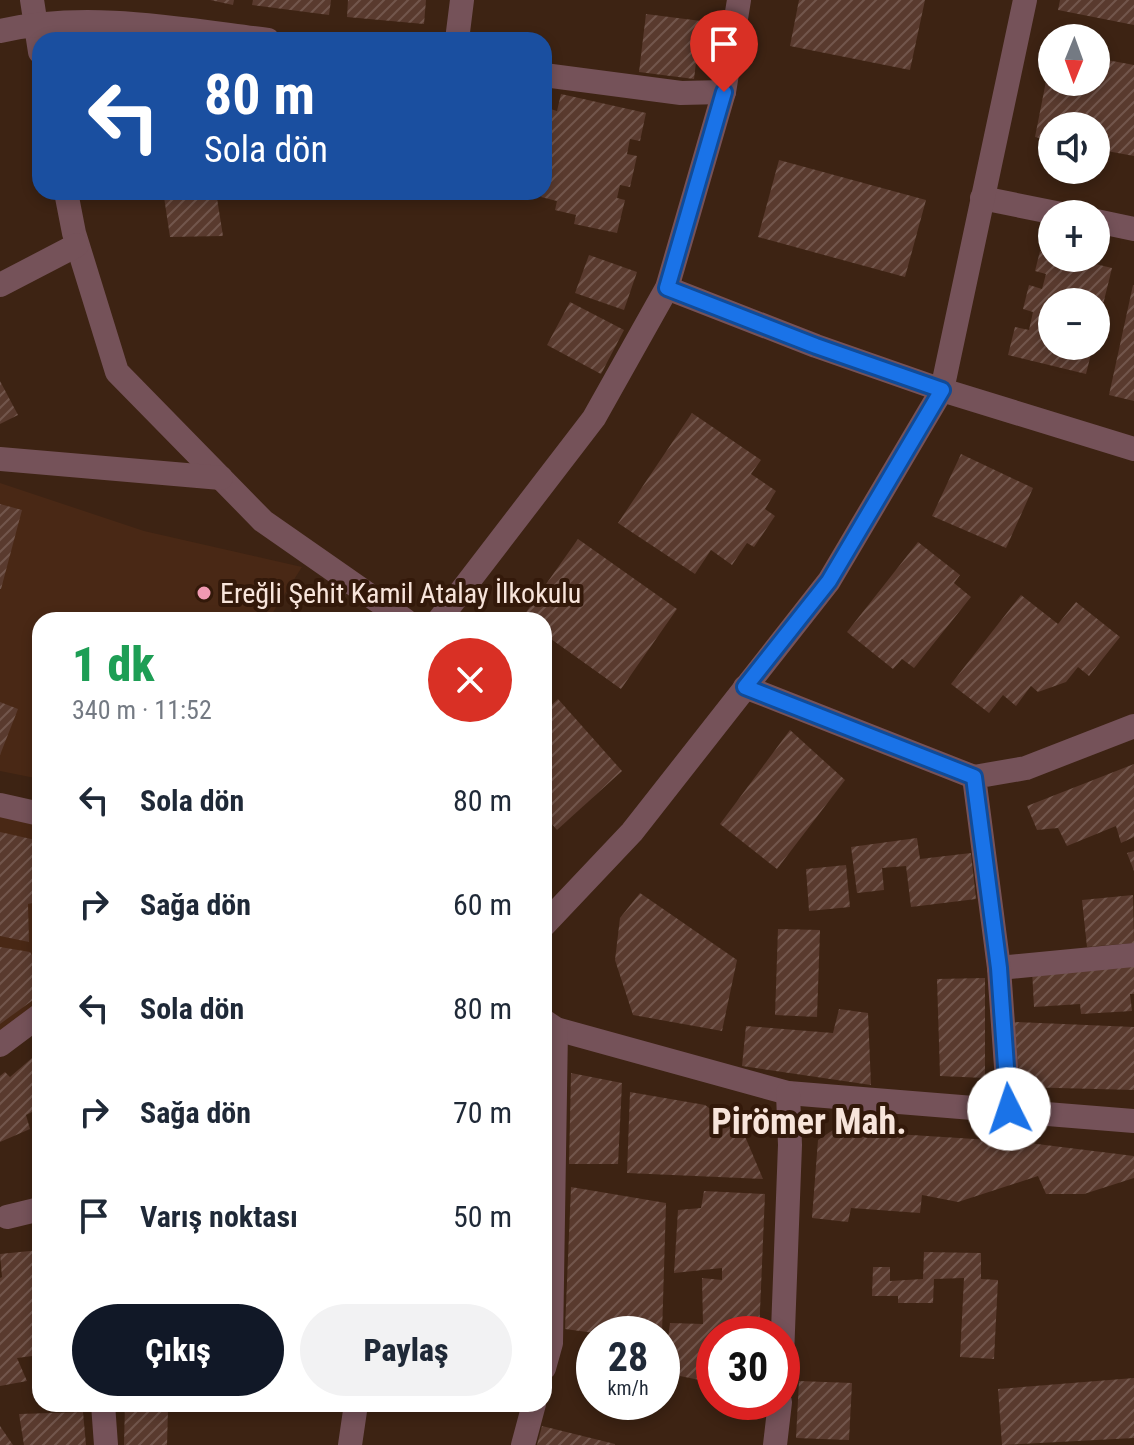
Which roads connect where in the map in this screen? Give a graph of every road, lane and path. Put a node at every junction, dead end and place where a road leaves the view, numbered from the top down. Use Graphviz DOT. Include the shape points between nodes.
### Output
graph roads {
  1 [pos="462,0"];
  2 [pos="739,0"];
  3 [pos="1025,0"];
  4 [pos="33,11"];
  5 [pos="0,31"];
  6 [pos="37,32"];
  7 [pos="205,32"];
  8 [pos="458,32"];
  9 [pos="552,76"];
  10 [pos="724,92"];
  11 [pos="982,198"];
  12 [pos="68,200"];
  13 [pos="1038,209"];
  14 [pos="1110,224"];
  15 [pos="1134,229"];
  16 [pos="77,245"];
  17 [pos="0,285"];
  18 [pos="667,288"];
  19 [pos="942,390"];
  20 [pos="1134,449"];
  21 [pos="0,459"];
  22 [pos="221,478"];
  23 [pos="394,612"];
  24 [pos="445,612"];
  25 [pos="745,687"];
  26 [pos="1134,726"];
  27 [pos="974,777"];
  28 [pos="0,805"];
  29 [pos="32,812"];
  30 [pos="552,917"];
  31 [pos="1134,955"];
  32 [pos="999,968"];
  33 [pos="32,1021"];
  34 [pos="552,1026"];
  35 [pos="0,1045"];
  36 [pos="788,1093"];
  37 [pos="1009,1109"];
  38 [pos="1134,1121"];
  39 [pos="32,1211"];
  40 [pos="7,1217"];
  41 [pos="784,1316"];
  42 [pos="104,1412"];
  43 [pos="353,1412"];
  44 [pos="532,1412"];
  45 [pos="778,1420"];
  46 [pos="106,1445"];
  47 [pos="350,1445"];
  48 [pos="523,1445"];
  49 [pos="775,1445"];
  1 -- 8 [label="street"];
  2 -- 10 [label="street"];
  3 -- 11 [label="street"];
  4 -- 5 [label="street"];
  4 -- 6 [label="street"];
  4 -- 7 [label="street"];
  9 -- 10 [label="street" via="681,93"];
  10 -- 18 [label="street"];
  11 -- 13 [label="street"];
  11 -- 19 [label="street"];
  12 -- 16 [label="street"];
  14 -- 15 [label="street"];
  16 -- 17 [label="street"];
  16 -- 22 [label="street" via="117,372"];
  18 -- 19 [label="street"];
  18 -- 24 [label="street" via="594,418"];
  19 -- 20 [label="street"];
  19 -- 25 [label="street" via="829,581"];
  21 -- 22 [label="street"];
  22 -- 23 [label="street" via="263,521"];
  25 -- 27 [label="street"];
  25 -- 30 [label="street" via="632,832"];
  26 -- 27 [label="street" via="1026,768"];
  27 -- 32 [label="street"];
  28 -- 29 [label="street"];
  31 -- 32 [label="street"];
  32 -- 37 [label="street"];
  33 -- 35 [label="street"];
  34 -- 36 [label="street"];
  36 -- 37 [label="street"];
  36 -- 41 [label="street"];
  37 -- 38 [label="street"];
  39 -- 40 [label="street"];
  42 -- 46 [label="street"];
  43 -- 47 [label="street"];
  44 -- 48 [label="street"];
  45 -- 49 [label="street"];
}
